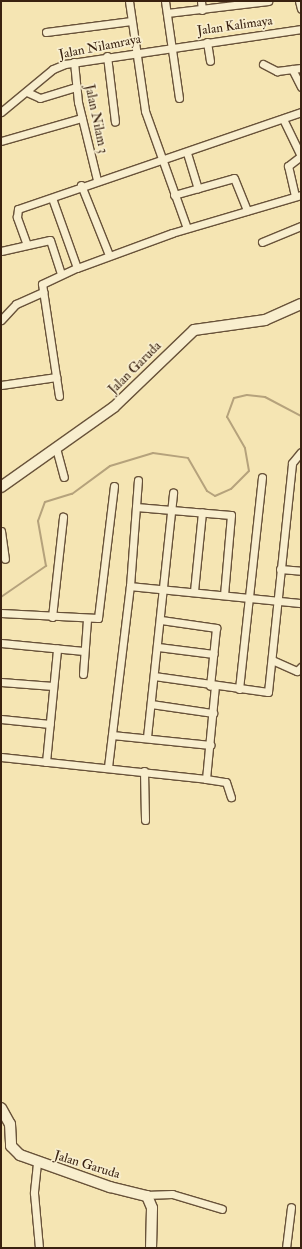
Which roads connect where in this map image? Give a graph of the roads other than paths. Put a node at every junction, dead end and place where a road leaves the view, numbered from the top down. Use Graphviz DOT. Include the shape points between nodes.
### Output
graph roads {
  1 [pos="129,1"];
  2 [pos="165,1"];
  3 [pos="201,1"];
  4 [pos="267,1"];
  5 [pos="299,1"];
  6 [pos="301,9"];
  7 [pos="202,10"];
  8 [pos="167,13"];
  9 [pos="131,21"];
  10 [pos="301,29"];
  11 [pos="46,32"];
  12 [pos="207,42"];
  13 [pos="172,48"];
  14 [pos="135,52"];
  15 [pos="107,56"];
  16 [pos="210,61"];
  17 [pos="74,62"];
  18 [pos="263,64"];
  19 [pos="301,68"];
  20 [pos="292,69"];
  21 [pos="76,87"];
  22 [pos="301,87"];
  23 [pos="27,92"];
  24 [pos="179,98"];
  25 [pos="1,112"];
  26 [pos="301,112"];
  27 [pos="82,118"];
  28 [pos="283,119"];
  29 [pos="115,122"];
  30 [pos="1,141"];
  31 [pos="187,153"];
  32 [pos="301,156"];
  33 [pos="163,162"];
  34 [pos="97,180"];
  35 [pos="81,185"];
  36 [pos="198,188"];
  37 [pos="174,195"];
  38 [pos="298,195"];
  39 [pos="52,198"];
  40 [pos="247,210"];
  41 [pos="301,226"];
  42 [pos="187,228"];
  43 [pos="262,242"];
  44 [pos="27,245"];
  45 [pos="1,251"];
  46 [pos="109,255"];
  47 [pos="77,268"];
  48 [pos="61,274"];
  49 [pos="43,292"];
  50 [pos="301,304"];
  51 [pos="1,320"];
  52 [pos="56,377"];
  53 [pos="1,385"];
  54 [pos="59,396"];
  55 [pos="56,448"];
  56 [pos="301,452"];
  57 [pos="298,459"];
  58 [pos="64,477"];
  59 [pos="262,477"];
  60 [pos="138,480"];
  61 [pos="114,486"];
  62 [pos="1,487"];
  63 [pos="173,492"];
  64 [pos="136,507"];
  65 [pos="171,509"];
  66 [pos="202,512"];
  67 [pos="63,517"];
  68 [pos="1,531"];
  69 [pos="5,559"];
  70 [pos="280,569"];
  71 [pos="301,571"];
  72 [pos="130,586"];
  73 [pos="164,588"];
  74 [pos="194,591"];
  75 [pos="224,595"];
  76 [pos="249,598"];
  77 [pos="276,600"];
  78 [pos="301,602"];
  79 [pos="1,613"];
  80 [pos="52,617"];
  81 [pos="87,620"];
  82 [pos="161,620"];
  83 [pos="1,643"];
  84 [pos="158,647"];
  85 [pos="57,649"];
  86 [pos="84,651"];
  87 [pos="214,654"];
  88 [pos="272,660"];
  89 [pos="301,667"];
  90 [pos="82,674"];
  91 [pos="154,676"];
  92 [pos="1,682"];
  93 [pos="54,686"];
  94 [pos="212,686"];
  95 [pos="239,689"];
  96 [pos="151,704"];
  97 [pos="213,713"];
  98 [pos="1,719"];
  99 [pos="50,724"];
  100 [pos="112,735"];
  101 [pos="147,737"];
  102 [pos="210,745"];
  103 [pos="1,757"];
  104 [pos="46,762"];
  105 [pos="108,767"];
  106 [pos="144,771"];
  107 [pos="206,779"];
  108 [pos="231,797"];
  109 [pos="145,820"];
  110 [pos="1,1108"];
  111 [pos="37,1163"];
  112 [pos="145,1195"];
  113 [pos="291,1207"];
  114 [pos="222,1209"];
  115 [pos="39,1248"];
  116 [pos="151,1248"];
  117 [pos="286,1248"];
  1 -- 9 [label="street"];
  2 -- 8 [label="street"];
  3 -- 7 [label="street"];
  4 -- 7 [label="street"];
  5 -- 6 [label="street"];
  7 -- 8 [label="street"];
  8 -- 13 [label="street"];
  9 -- 11 [label="street"];
  9 -- 14 [label="street"];
  10 -- 12 [label="street, Jalan Kalimaya"];
  12 -- 13 [label="street, Jalan Kalimaya"];
  12 -- 16 [label="street"];
  13 -- 14 [label="street, Jalan Nilamraya"];
  13 -- 24 [label="street"];
  14 -- 15 [label="street, Jalan Nilamraya"];
  14 -- 33 [label="street" via="143,100"];
  15 -- 17 [label="street, Jalan Nilamraya"];
  15 -- 29 [label="street"];
  17 -- 21 [label="street, Jalan Nilam 3"];
  17 -- 23 [label="street, Jalan Nilamraya" via="53,69"];
  18 -- 20 [label="street" via="277,71"];
  19 -- 20 [label="street"];
  20 -- 22 [label="street"];
  21 -- 23 [label="street" via="40,98"];
  21 -- 27 [label="street, Jalan Nilam 3"];
  23 -- 25 [label="street, Jalan Nilamraya"];
  26 -- 28 [label="street"];
  27 -- 30 [label="street"];
  27 -- 34 [label="street, Jalan Nilam 3"];
  28 -- 31 [label="street"];
  28 -- 32 [label="street"];
  31 -- 33 [label="street"];
  31 -- 36 [label="street"];
  32 -- 38 [label="street" via="288,166"];
  33 -- 34 [label="street"];
  33 -- 37 [label="street"];
  34 -- 35 [label="street"];
  35 -- 39 [label="street"];
  35 -- 46 [label="street"];
  36 -- 37 [label="street"];
  36 -- 40 [label="street" via="235,178"];
  37 -- 42 [label="street"];
  38 -- 40 [label="street"];
  39 -- 44 [label="street" via="17,211"];
  39 -- 47 [label="street"];
  40 -- 42 [label="street"];
  41 -- 43 [label="street"];
  42 -- 46 [label="street"];
  44 -- 45 [label="street"];
  44 -- 48 [label="street" via="50,241"];
  46 -- 47 [label="street"];
  47 -- 48 [label="street"];
  48 -- 49 [label="street" via="44,282"];
  49 -- 51 [label="street" via="16,304"];
  49 -- 52 [label="street"];
  50 -- 55 [label="street, Jalan Garuda" via="265,320 194,330 114,407"];
  52 -- 53 [label="street"];
  52 -- 54 [label="street"];
  55 -- 58 [label="street"];
  55 -- 62 [label="street, Jalan Garuda"];
  56 -- 57 [label="street"];
  57 -- 70 [label="street"];
  59 -- 76 [label="street"];
  60 -- 64 [label="street"];
  61 -- 81 [label="street" via="100,616"];
  63 -- 65 [label="street"];
  64 -- 65 [label="street"];
  64 -- 72 [label="street"];
  65 -- 66 [label="street"];
  65 -- 73 [label="street"];
  66 -- 74 [label="street"];
  66 -- 75 [label="street" via="233,517"];
  67 -- 80 [label="street"];
  68 -- 69 [label="street"];
  70 -- 71 [label="street"];
  70 -- 77 [label="street"];
  72 -- 73 [label="street"];
  72 -- 100 [label="street"];
  73 -- 74 [label="street"];
  73 -- 82 [label="street"];
  74 -- 75 [label="street"];
  75 -- 76 [label="street"];
  76 -- 77 [label="street"];
  76 -- 95 [label="street"];
  77 -- 78 [label="street"];
  77 -- 88 [label="street"];
  79 -- 80 [label="street"];
  80 -- 81 [label="street"];
  81 -- 86 [label="street"];
  82 -- 84 [label="street"];
  82 -- 87 [label="street" via="216,628"];
  83 -- 85 [label="street"];
  84 -- 87 [label="street"];
  84 -- 91 [label="street"];
  85 -- 86 [label="street"];
  85 -- 93 [label="street"];
  86 -- 90 [label="street"];
  87 -- 94 [label="street"];
  88 -- 89 [label="street" via="297,671"];
  88 -- 95 [label="street" via="268,692"];
  91 -- 94 [label="street"];
  91 -- 96 [label="street"];
  92 -- 93 [label="street"];
  93 -- 99 [label="street"];
  94 -- 95 [label="street"];
  94 -- 97 [label="street"];
  96 -- 97 [label="street"];
  96 -- 101 [label="street"];
  97 -- 102 [label="street"];
  98 -- 99 [label="street"];
  99 -- 104 [label="street"];
  100 -- 101 [label="street"];
  100 -- 105 [label="street"];
  101 -- 102 [label="street"];
  102 -- 107 [label="street"];
  103 -- 104 [label="street"];
  104 -- 105 [label="street"];
  105 -- 106 [label="street"];
  106 -- 107 [label="street"];
  106 -- 109 [label="street"];
  107 -- 108 [label="street" via="226,782"];
  110 -- 111 [label="street, Jalan Garuda" via="10,1124 12,1146 20,1155"];
  111 -- 112 [label="street, Jalan Garuda"];
  111 -- 115 [label="street" via="34,1193"];
  112 -- 114 [label="street" via="172,1194"];
  112 -- 116 [label="street" via="152,1208"];
  113 -- 117 [label="street"];
}
